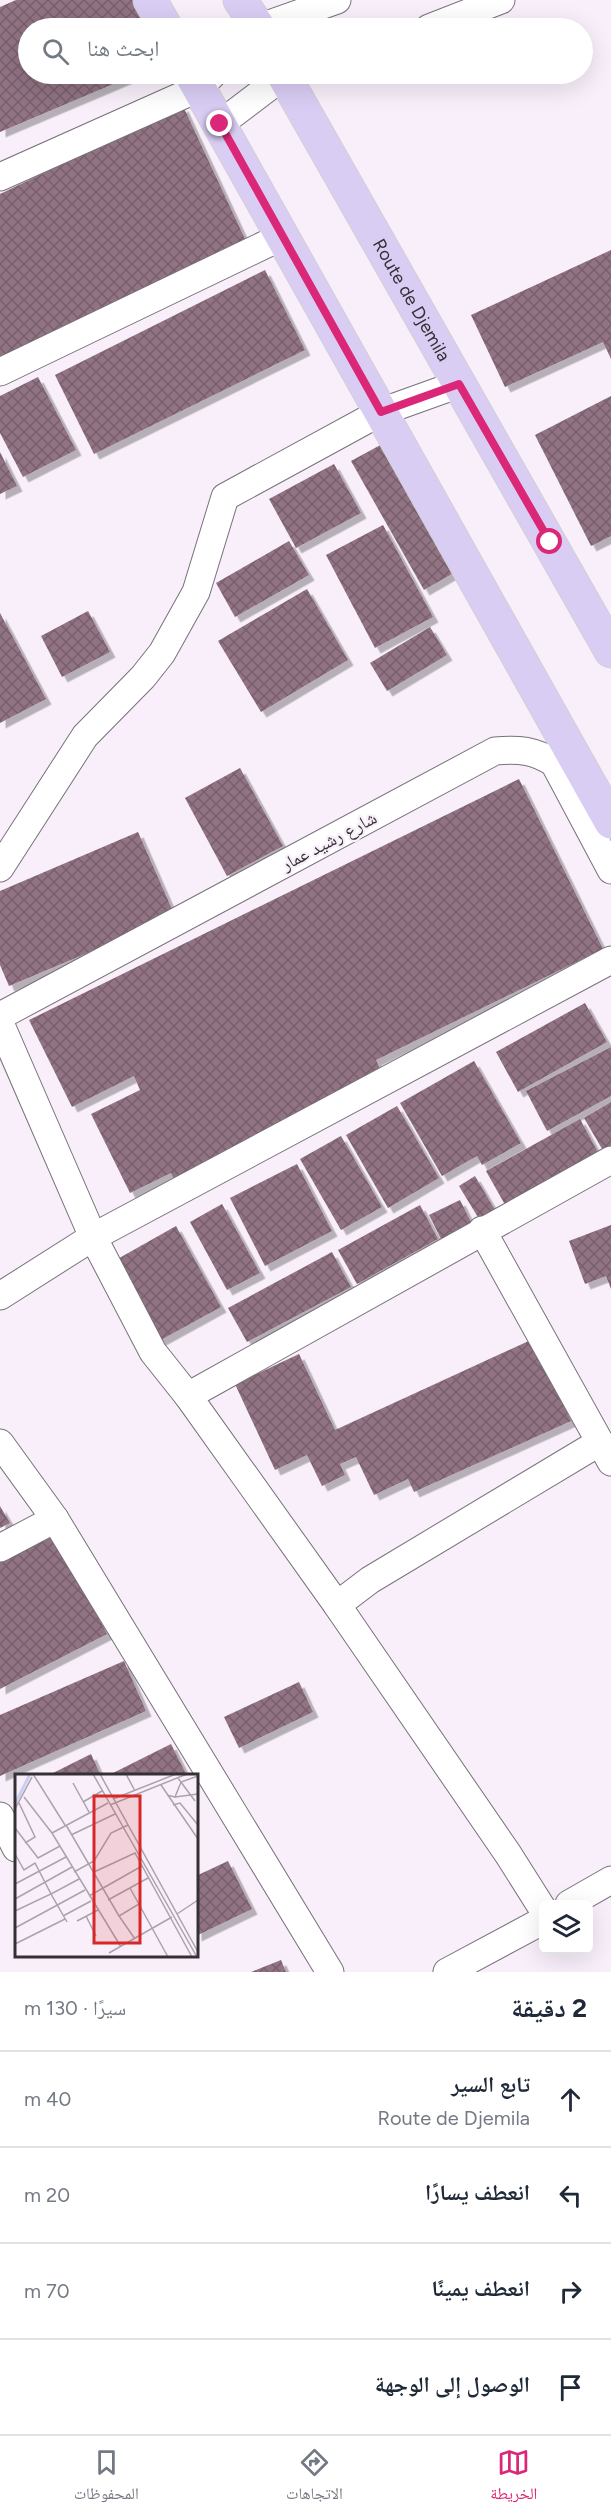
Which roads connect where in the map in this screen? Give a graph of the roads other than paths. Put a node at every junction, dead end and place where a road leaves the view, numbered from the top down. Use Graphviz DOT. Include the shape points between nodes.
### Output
graph roads {
  1 [pos="150,0"];
  2 [pos="240,0"];
  3 [pos="337,0"];
  4 [pos="501,0"];
  5 [pos="160,18"];
  6 [pos="252,18"];
  7 [pos="286,18"];
  8 [pos="455,18"];
  9 [pos="189,84"];
  10 [pos="203,84"];
  11 [pos="271,84"];
  12 [pos="290,84"];
  13 [pos="220,124"];
  14 [pos="0,177"];
  15 [pos="283,236"];
  16 [pos="0,372"];
  17 [pos="459,384"];
  18 [pos="381,412"];
  19 [pos="611,651"];
  20 [pos="611,822"];
  21 [pos="0,868"];
  22 [pos="611,870"];
  23 [pos="611,960"];
  24 [pos="0,1016"];
  25 [pos="0,1023"];
  26 [pos="611,1160"];
  27 [pos="482,1230"];
  28 [pos="93,1237"];
  29 [pos="0,1296"];
  30 [pos="188,1396"];
  31 [pos="0,1443"];
  32 [pos="605,1452"];
  33 [pos="55,1519"];
  34 [pos="0,1548"];
  35 [pos="337,1605"];
  36 [pos="0,1816"];
  37 [pos="15,1846"];
  38 [pos="611,1880"];
  39 [pos="577,1900"];
  40 [pos="539,1904"];
  41 [pos="539,1922"];
  42 [pos="330,1972"];
  43 [pos="447,1972"];
  1 -- 5 [label="main road"];
  2 -- 6 [label="main road"];
  3 -- 7 [label="street"];
  4 -- 8 [label="street"];
  9 -- 14 [label="street"];
  10 -- 13 [label="main road"];
  11 -- 13 [label="street"];
  12 -- 17 [label="main road, Route de Djemila"];
  13 -- 15 [label="main road"];
  15 -- 16 [label="street"];
  15 -- 18 [label="main road"];
  17 -- 18 [label="street"];
  17 -- 19 [label="main road, Route de Djemila"];
  18 -- 20 [label="main road"];
  18 -- 21 [label="street" via="225,496 196,592 162,653 85,736"];
  22 -- 24 [label="street, شارع رشيد عمار" via="554,763 523,749 495,751"];
  23 -- 28 [label="street"];
  25 -- 28 [label="street"];
  26 -- 27 [label="street"];
  27 -- 30 [label="street"];
  27 -- 32 [label="street"];
  28 -- 29 [label="street"];
  28 -- 30 [label="street" via="153,1352"];
  30 -- 35 [label="street"];
  31 -- 33 [label="street"];
  32 -- 35 [label="street" via="370,1580"];
  33 -- 34 [label="street"];
  33 -- 42 [label="street"];
  35 -- 40 [label="street"];
  36 -- 37 [label="street"];
  38 -- 39 [label="street"];
  41 -- 43 [label="street"];
}
